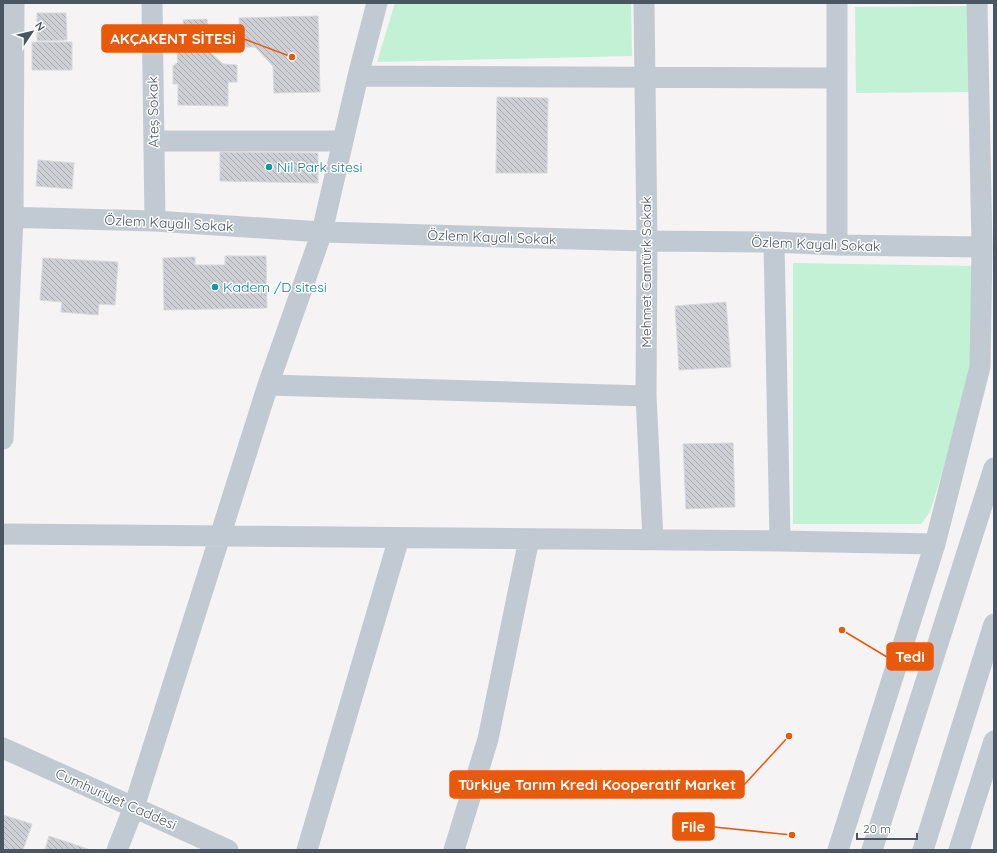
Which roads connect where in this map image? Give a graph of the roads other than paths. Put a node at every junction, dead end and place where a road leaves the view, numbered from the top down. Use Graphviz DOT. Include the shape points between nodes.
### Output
graph roads {
  1 [pos="14,3"];
  2 [pos="152,3"];
  3 [pos="378,3"];
  4 [pos="644,3"];
  5 [pos="837,3"];
  6 [pos="977,3"];
  7 [pos="358,76"];
  8 [pos="645,76"];
  9 [pos="837,78"];
  10 [pos="154,141"];
  11 [pos="343,141"];
  12 [pos="8,217"];
  13 [pos="155,221"];
  14 [pos="322,232"];
  15 [pos="647,241"];
  16 [pos="774,242"];
  17 [pos="837,245"];
  18 [pos="982,247"];
  19 [pos="268,385"];
  20 [pos="646,396"];
  21 [pos="3,439"];
  22 [pos="994,468"];
  23 [pos="3,534"];
  24 [pos="220,536"];
  25 [pos="399,538"];
  26 [pos="530,539"];
  27 [pos="652,540"];
  28 [pos="780,541"];
  29 [pos="935,544"];
  30 [pos="994,624"];
  31 [pos="994,741"];
  32 [pos="3,748"];
  33 [pos="134,807"];
  34 [pos="117,850"];
  35 [pos="228,850"];
  36 [pos="307,850"];
  37 [pos="454,850"];
  38 [pos="838,850"];
  39 [pos="872,850"];
  40 [pos="923,850"];
  41 [pos="959,850"];
  1 -- 12 [label="street"];
  2 -- 10 [label="street, Ateş Sokak"];
  3 -- 7 [label="street"];
  4 -- 8 [label="street, Mehmet Cantürk Sokak"];
  5 -- 9 [label="street"];
  6 -- 18 [label="street"];
  7 -- 8 [label="street"];
  7 -- 11 [label="street"];
  8 -- 9 [label="street"];
  8 -- 15 [label="street, Mehmet Cantürk Sokak"];
  9 -- 17 [label="street"];
  10 -- 11 [label="street"];
  10 -- 13 [label="street, Ateş Sokak"];
  11 -- 14 [label="street"];
  12 -- 13 [label="street, Özlem Kayalı Sokak"];
  12 -- 21 [label="street"];
  13 -- 14 [label="street, Özlem Kayalı Sokak"];
  14 -- 15 [label="street, Özlem Kayalı Sokak"];
  14 -- 19 [label="street"];
  15 -- 16 [label="street, Özlem Kayalı Sokak"];
  15 -- 20 [label="street, Mehmet Cantürk Sokak"];
  16 -- 17 [label="street, Özlem Kayalı Sokak"];
  16 -- 28 [label="street"];
  17 -- 18 [label="street, Özlem Kayalı Sokak"];
  18 -- 29 [label="street" via="980,367"];
  19 -- 20 [label="street"];
  19 -- 24 [label="street"];
  20 -- 27 [label="street, Mehmet Cantürk Sokak"];
  22 -- 39 [label="street"];
  23 -- 24 [label="street"];
  24 -- 25 [label="street"];
  24 -- 33 [label="street"];
  25 -- 26 [label="street"];
  25 -- 36 [label="street"];
  26 -- 27 [label="street"];
  26 -- 37 [label="street" via="488,739"];
  27 -- 28 [label="street"];
  28 -- 29 [label="street"];
  29 -- 38 [label="street"];
  30 -- 40 [label="street"];
  31 -- 41 [label="street"];
  32 -- 33 [label="street, Cumhuriyet Caddesi"];
  33 -- 34 [label="street"];
  33 -- 35 [label="street, Cumhuriyet Caddesi"];
}
